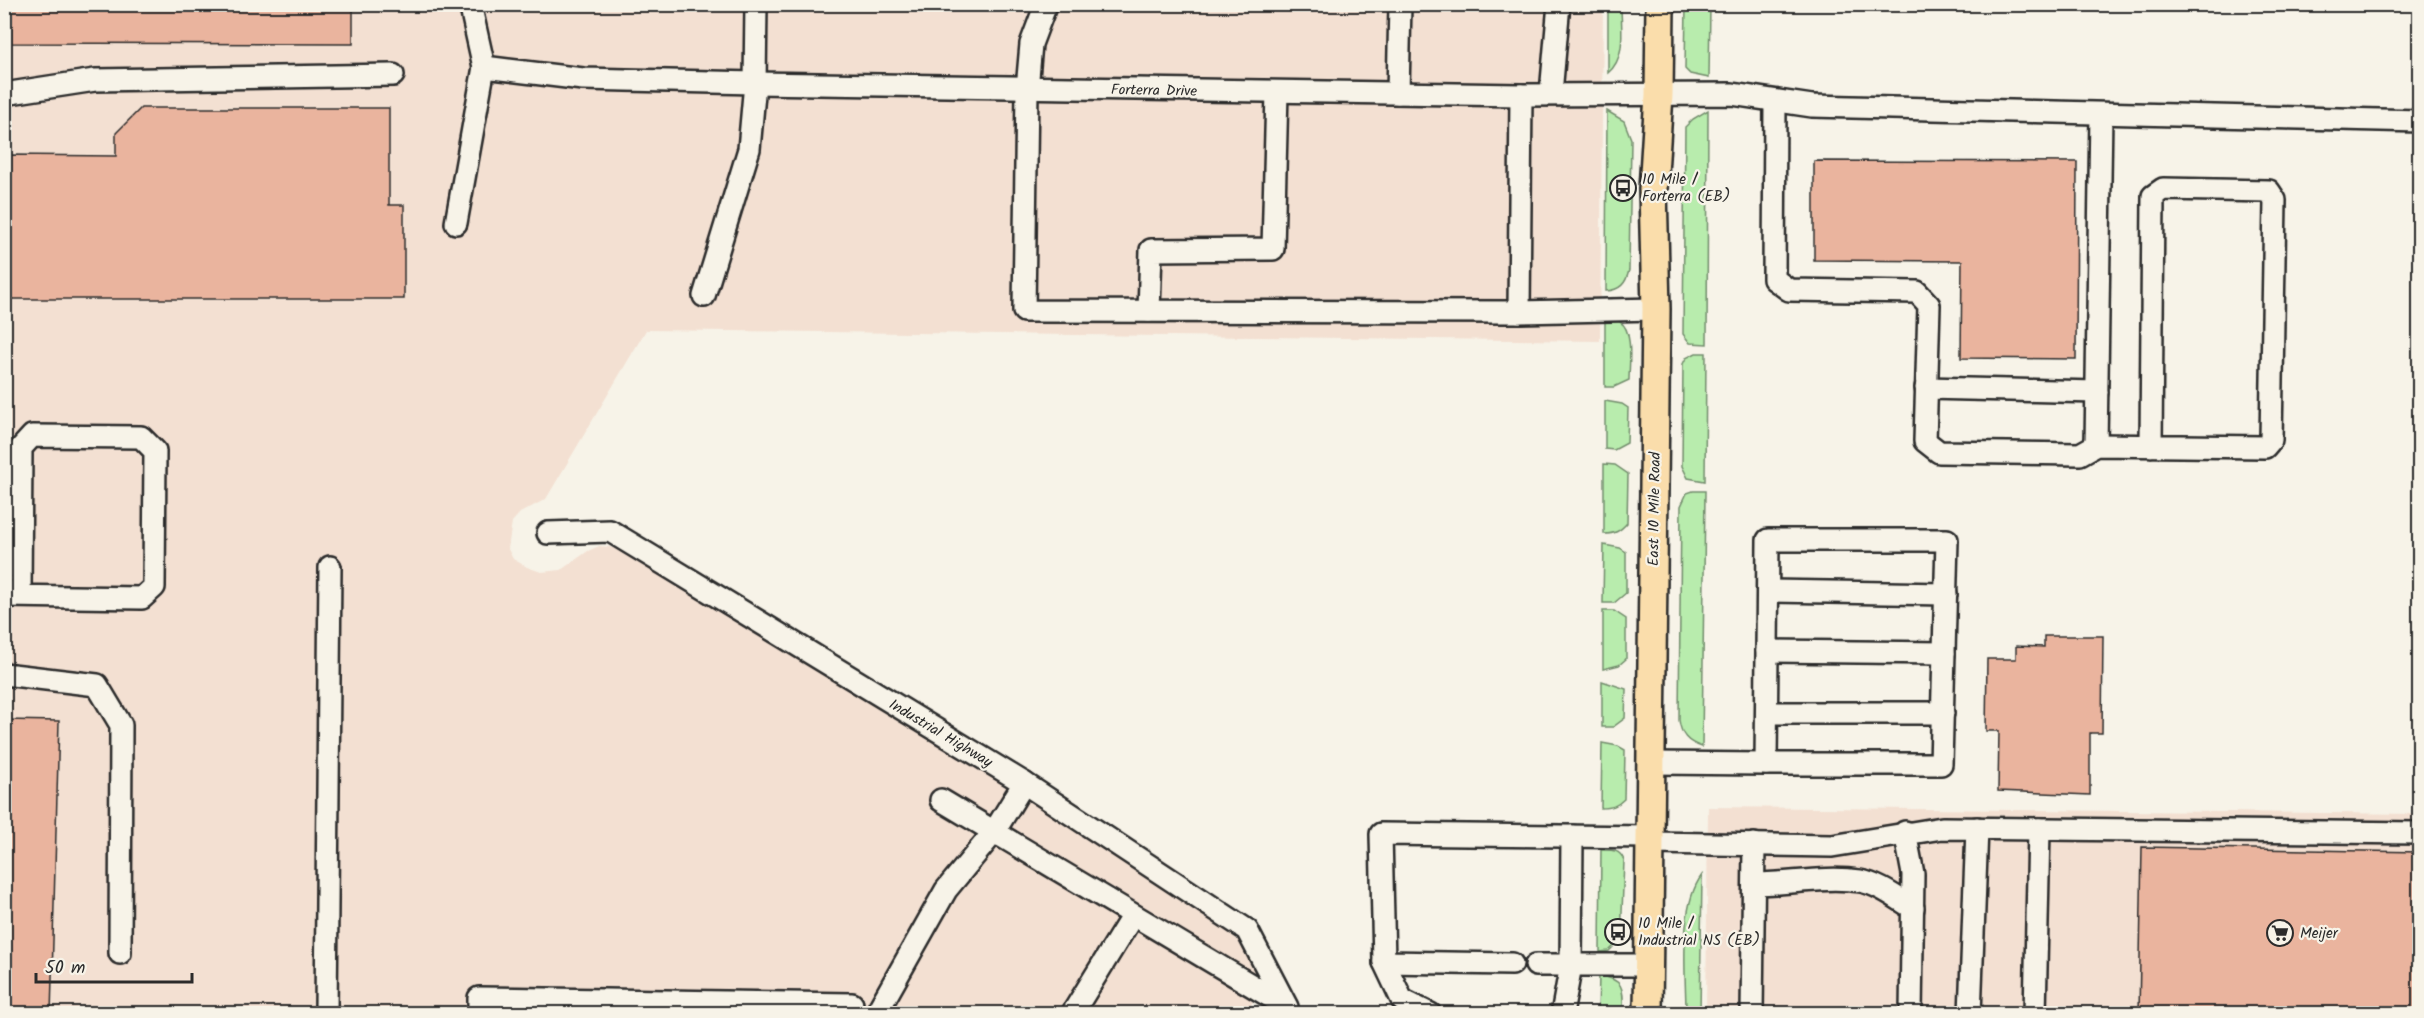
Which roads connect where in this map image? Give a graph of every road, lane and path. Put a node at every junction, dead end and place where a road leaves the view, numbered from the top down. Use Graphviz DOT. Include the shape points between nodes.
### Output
graph roads {
  1 [pos="470,4"];
  2 [pos="756,4"];
  3 [pos="1046,4"];
  4 [pos="1400,4"];
  5 [pos="1559,4"];
  6 [pos="1660,4"];
  7 [pos="484,67"];
  8 [pos="393,75"];
  9 [pos="755,83"];
  10 [pos="1027,88"];
  11 [pos="1276,92"];
  12 [pos="1398,93"];
  13 [pos="1551,93"];
  14 [pos="4,94"];
  15 [pos="1521,94"];
  16 [pos="1659,94"];
  17 [pos="1775,101"];
  18 [pos="2101,114"];
  19 [pos="2420,121"];
  20 [pos="456,223"];
  21 [pos="705,296"];
  22 [pos="1656,309"];
  23 [pos="1149,311"];
  24 [pos="1519,312"];
  25 [pos="1926,388"];
  26 [pos="2097,392"];
  27 [pos="2096,445"];
  28 [pos="2151,446"];
  29 [pos="548,533"];
  30 [pos="330,567"];
  31 [pos="1768,591"];
  32 [pos="1946,594"];
  33 [pos="12,596"];
  34 [pos="1767,651"];
  35 [pos="1944,653"];
  36 [pos="4,674"];
  37 [pos="1943,712"];
  38 [pos="1767,713"];
  39 [pos="1652,763"];
  40 [pos="1766,764"];
  41 [pos="1024,783"];
  42 [pos="941,800"];
  43 [pos="1977,828"];
  44 [pos="2039,829"];
  45 [pos="994,832"];
  46 [pos="1905,832"];
  47 [pos="2420,833"];
  48 [pos="1572,836"];
  49 [pos="1651,840"];
  50 [pos="1754,844"];
  51 [pos="1754,884"];
  52 [pos="1913,908"];
  53 [pos="1133,915"];
  54 [pos="120,953"];
  55 [pos="1384,962"];
  56 [pos="1512,964"];
  57 [pos="1649,964"];
  58 [pos="1536,965"];
  59 [pos="1571,965"];
  60 [pos="1292,1010"];
  61 [pos="326,1014"];
  62 [pos="479,1014"];
  63 [pos="846,1014"];
  64 [pos="876,1014"];
  65 [pos="1072,1014"];
  66 [pos="1430,1014"];
  67 [pos="1562,1014"];
  68 [pos="1648,1014"];
  69 [pos="1752,1014"];
  70 [pos="1911,1014"];
  71 [pos="1970,1014"];
  72 [pos="2035,1014"];
  1 -- 7 [label="street"];
  2 -- 9 [label="street"];
  3 -- 10 [label="street" via="1031,44"];
  4 -- 12 [label="street"];
  5 -- 13 [label="street"];
  6 -- 16 [label="main road, East 10 Mile Road"];
  7 -- 9 [label="street, Forterra Drive" via="583,79"];
  7 -- 20 [label="street"];
  8 -- 14 [label="street" via="95,80"];
  9 -- 10 [label="street, Forterra Drive"];
  9 -- 21 [label="street" via="749,149"];
  10 -- 11 [label="street, Forterra Drive"];
  10 -- 23 [label="street" via="1024,311"];
  11 -- 12 [label="street, Forterra Drive"];
  11 -- 23 [label="street" via="1273,249 1151,250"];
  12 -- 15 [label="street, Forterra Drive"];
  13 -- 15 [label="street, Forterra Drive"];
  13 -- 16 [label="street, Forterra Drive"];
  15 -- 24 [label="street"];
  16 -- 17 [label="street, Forterra Drive" via="1732,94"];
  16 -- 22 [label="main road, East 10 Mile Road" via="1653,189"];
  17 -- 18 [label="street, Forterra Drive" via="1812,106"];
  17 -- 25 [label="street" via="1774,279 1789,290 1917,292 1929,305"];
  18 -- 19 [label="street, Forterra Drive"];
  18 -- 26 [label="street"];
  22 -- 24 [label="street"];
  22 -- 39 [label="main road, East 10 Mile Road"];
  23 -- 24 [label="street"];
  25 -- 26 [label="street"];
  25 -- 27 [label="street" via="1924,441 1939,452 2080,454"];
  26 -- 27 [label="street"];
  27 -- 28 [label="street"];
  28 -- 28 [label="street" via="2265,447 2271,440 2275,200 2269,191 2163,189 2153,196"];
  29 -- 41 [label="street, Industrial Highway" via="610,531"];
  30 -- 61 [label="street"];
  31 -- 32 [label="street"];
  31 -- 32 [label="street" via="1768,540 1947,540"];
  31 -- 34 [label="street"];
  32 -- 35 [label="street"];
  33 -- 33 [label="street" via="142,598 154,587 155,452 141,437 33,436 21,448"];
  34 -- 35 [label="street"];
  34 -- 38 [label="street"];
  35 -- 37 [label="street"];
  36 -- 54 [label="street" via="97,685 121,725"];
  37 -- 38 [label="street"];
  37 -- 40 [label="street" via="1941,764"];
  38 -- 40 [label="street"];
  39 -- 40 [label="street"];
  39 -- 49 [label="main road, East 10 Mile Road"];
  41 -- 45 [label="street"];
  41 -- 60 [label="street, Industrial Highway" via="1246,930"];
  42 -- 45 [label="street, Industrial Highway"];
  43 -- 44 [label="street"];
  43 -- 46 [label="street"];
  43 -- 71 [label="street"];
  44 -- 47 [label="street"];
  44 -- 72 [label="street"];
  45 -- 53 [label="street, Industrial Highway"];
  45 -- 64 [label="street" via="946,890"];
  46 -- 50 [label="street" via="1832,846"];
  46 -- 52 [label="street" via="1913,874"];
  48 -- 49 [label="street"];
  48 -- 55 [label="street" via="1381,834"];
  48 -- 59 [label="street"];
  49 -- 50 [label="street"];
  49 -- 57 [label="main road, East 10 Mile Road"];
  50 -- 51 [label="street"];
  51 -- 52 [label="street" via="1862,881"];
  51 -- 69 [label="street"];
  52 -- 70 [label="street"];
  53 -- 60 [label="street, Industrial Highway"];
  53 -- 65 [label="street"];
  55 -- 56 [label="street"];
  55 -- 66 [label="street" via="1402,1000"];
  57 -- 59 [label="street"];
  57 -- 68 [label="main road, East 10 Mile Road"];
  58 -- 59 [label="street"];
  59 -- 67 [label="street"];
  62 -- 63 [label="street" via="479,998 852,1004"];
}
